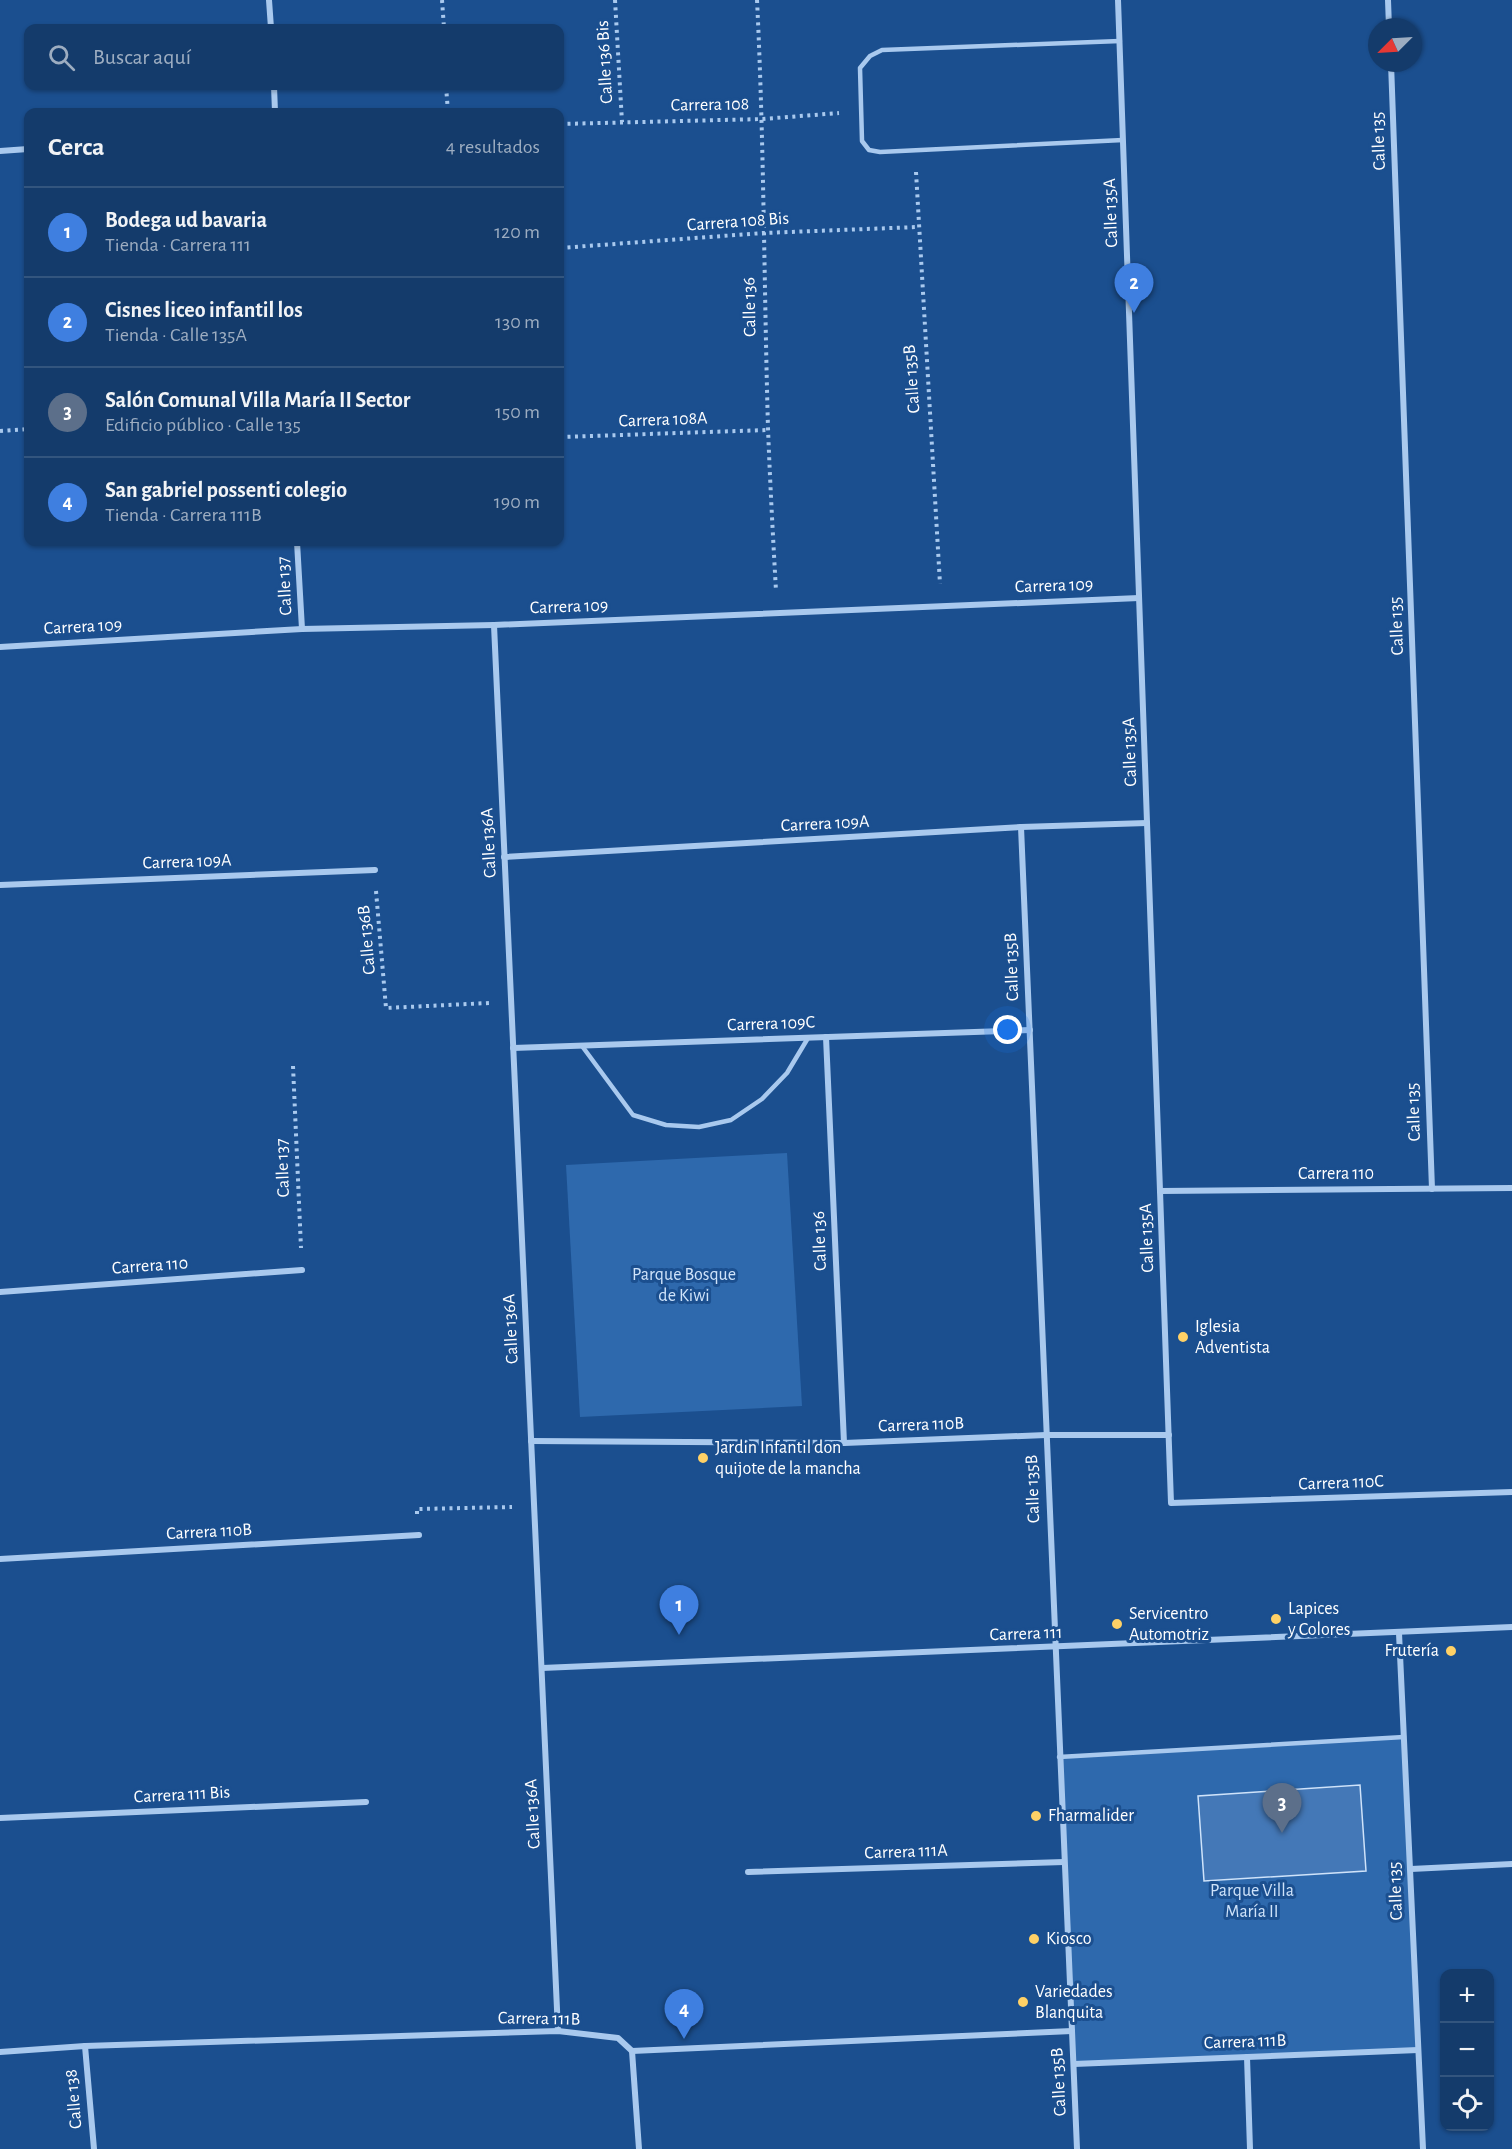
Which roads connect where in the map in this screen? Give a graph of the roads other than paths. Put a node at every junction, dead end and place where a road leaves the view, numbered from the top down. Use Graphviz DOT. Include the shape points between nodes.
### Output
graph roads {
  1 [pos="269,0"];
  2 [pos="1118,0"];
  3 [pos="1389,0"];
  4 [pos="1389,18"];
  5 [pos="271,24"];
  6 [pos="1120,41"];
  7 [pos="1391,72"];
  8 [pos="274,90"];
  9 [pos="275,108"];
  10 [pos="1123,140"];
  11 [pos="24,149"];
  12 [pos="0,151"];
  13 [pos="297,546"];
  14 [pos="1139,598"];
  15 [pos="494,625"];
  16 [pos="302,630"];
  17 [pos="0,647"];
  18 [pos="1147,824"];
  19 [pos="1021,828"];
  20 [pos="504,857"];
  21 [pos="375,870"];
  22 [pos="0,885"];
  23 [pos="1030,1030"];
  24 [pos="826,1037"];
  25 [pos="808,1038"];
  26 [pos="582,1046"];
  27 [pos="513,1048"];
  28 [pos="1512,1188"];
  29 [pos="1432,1189"];
  30 [pos="1160,1191"];
  31 [pos="302,1270"];
  32 [pos="0,1292"];
  33 [pos="1046,1435"];
  34 [pos="1169,1435"];
  35 [pos="531,1441"];
  36 [pos="844,1443"];
  37 [pos="1512,1492"];
  38 [pos="1171,1503"];
  39 [pos="419,1535"];
  40 [pos="0,1559"];
  41 [pos="1512,1627"];
  42 [pos="1399,1633"];
  43 [pos="1055,1648"];
  44 [pos="542,1668"];
  45 [pos="1404,1737"];
  46 [pos="1059,1757"];
  47 [pos="366,1802"];
  48 [pos="0,1818"];
  49 [pos="1064,1862"];
  50 [pos="1512,1864"];
  51 [pos="1411,1869"];
  52 [pos="748,1872"];
  53 [pos="558,2031"];
  54 [pos="1072,2031"];
  55 [pos="85,2046"];
  56 [pos="1418,2050"];
  57 [pos="632,2051"];
  58 [pos="0,2052"];
  59 [pos="1247,2056"];
  60 [pos="1074,2064"];
  61 [pos="94,2149"];
  62 [pos="639,2149"];
  63 [pos="1077,2149"];
  64 [pos="1250,2149"];
  65 [pos="1423,2149"];
  1 -- 5 [label="street"];
  2 -- 6 [label="street, Calle 135A"];
  3 -- 4 [label="street"];
  6 -- 10 [label="street, Calle 135A"];
  6 -- 10 [label="lane" via="882,50 860,68 861,111 862,141 869,150 880,152"];
  7 -- 29 [label="street, Calle 135"];
  8 -- 9 [label="street"];
  10 -- 14 [label="street, Calle 135A"];
  11 -- 12 [label="street"];
  13 -- 16 [label="street, Calle 137"];
  14 -- 15 [label="street, Carrera 109"];
  14 -- 18 [label="street, Calle 135A"];
  15 -- 16 [label="street, Carrera 109"];
  15 -- 20 [label="street, Calle 136A"];
  16 -- 17 [label="street, Carrera 109"];
  18 -- 19 [label="street, Carrera 109A"];
  18 -- 30 [label="street, Calle 135A"];
  19 -- 20 [label="street, Carrera 109A"];
  19 -- 23 [label="street, Calle 135B"];
  20 -- 27 [label="street, Calle 136A"];
  21 -- 22 [label="street, Carrera 109A"];
  23 -- 24 [label="street, Carrera 109C"];
  23 -- 33 [label="street, Calle 135B"];
  24 -- 25 [label="street, Carrera 109C"];
  24 -- 36 [label="street, Calle 136"];
  25 -- 26 [label="street, Carrera 109C"];
  25 -- 26 [label="lane" via="787,1073 762,1099 731,1120 699,1128 666,1125 633,1115"];
  26 -- 27 [label="street, Carrera 109C"];
  27 -- 35 [label="street, Calle 136A"];
  28 -- 29 [label="street, Carrera 110"];
  29 -- 30 [label="street, Carrera 110"];
  30 -- 34 [label="street, Calle 135A"];
  31 -- 32 [label="street, Carrera 110"];
  33 -- 34 [label="street, Carrera 110B"];
  33 -- 36 [label="street, Carrera 110B"];
  33 -- 43 [label="street, Calle 135B"];
  34 -- 38 [label="street, Calle 135A"];
  35 -- 36 [label="street, Carrera 110B"];
  35 -- 44 [label="street, Calle 136A"];
  37 -- 38 [label="street, Carrera 110C"];
  39 -- 40 [label="street, Carrera 110B"];
  41 -- 42 [label="street, Carrera 111"];
  42 -- 43 [label="street, Carrera 111"];
  42 -- 45 [label="street, Calle 135"];
  43 -- 44 [label="street, Carrera 111"];
  43 -- 46 [label="street, Calle 135B"];
  44 -- 53 [label="street, Calle 136A"];
  45 -- 46 [label="lane"];
  45 -- 51 [label="street, Calle 135"];
  46 -- 49 [label="street, Calle 135B"];
  47 -- 48 [label="street, Carrera 111 Bis"];
  49 -- 52 [label="street, Carrera 111A"];
  49 -- 54 [label="street, Calle 135B"];
  50 -- 51 [label="street"];
  51 -- 56 [label="street, Calle 135"];
  53 -- 55 [label="street, Carrera 111B"];
  53 -- 57 [label="street, Carrera 111B" via="618,2038"];
  54 -- 57 [label="street"];
  54 -- 60 [label="street, Calle 135B"];
  55 -- 58 [label="street, Carrera 111B"];
  55 -- 61 [label="street, Calle 138"];
  56 -- 59 [label="street, Carrera 111B"];
  56 -- 65 [label="street, Calle 135"];
  57 -- 62 [label="street"];
  59 -- 60 [label="street, Carrera 111B"];
  59 -- 64 [label="street"];
  60 -- 63 [label="street, Calle 135B"];
}
